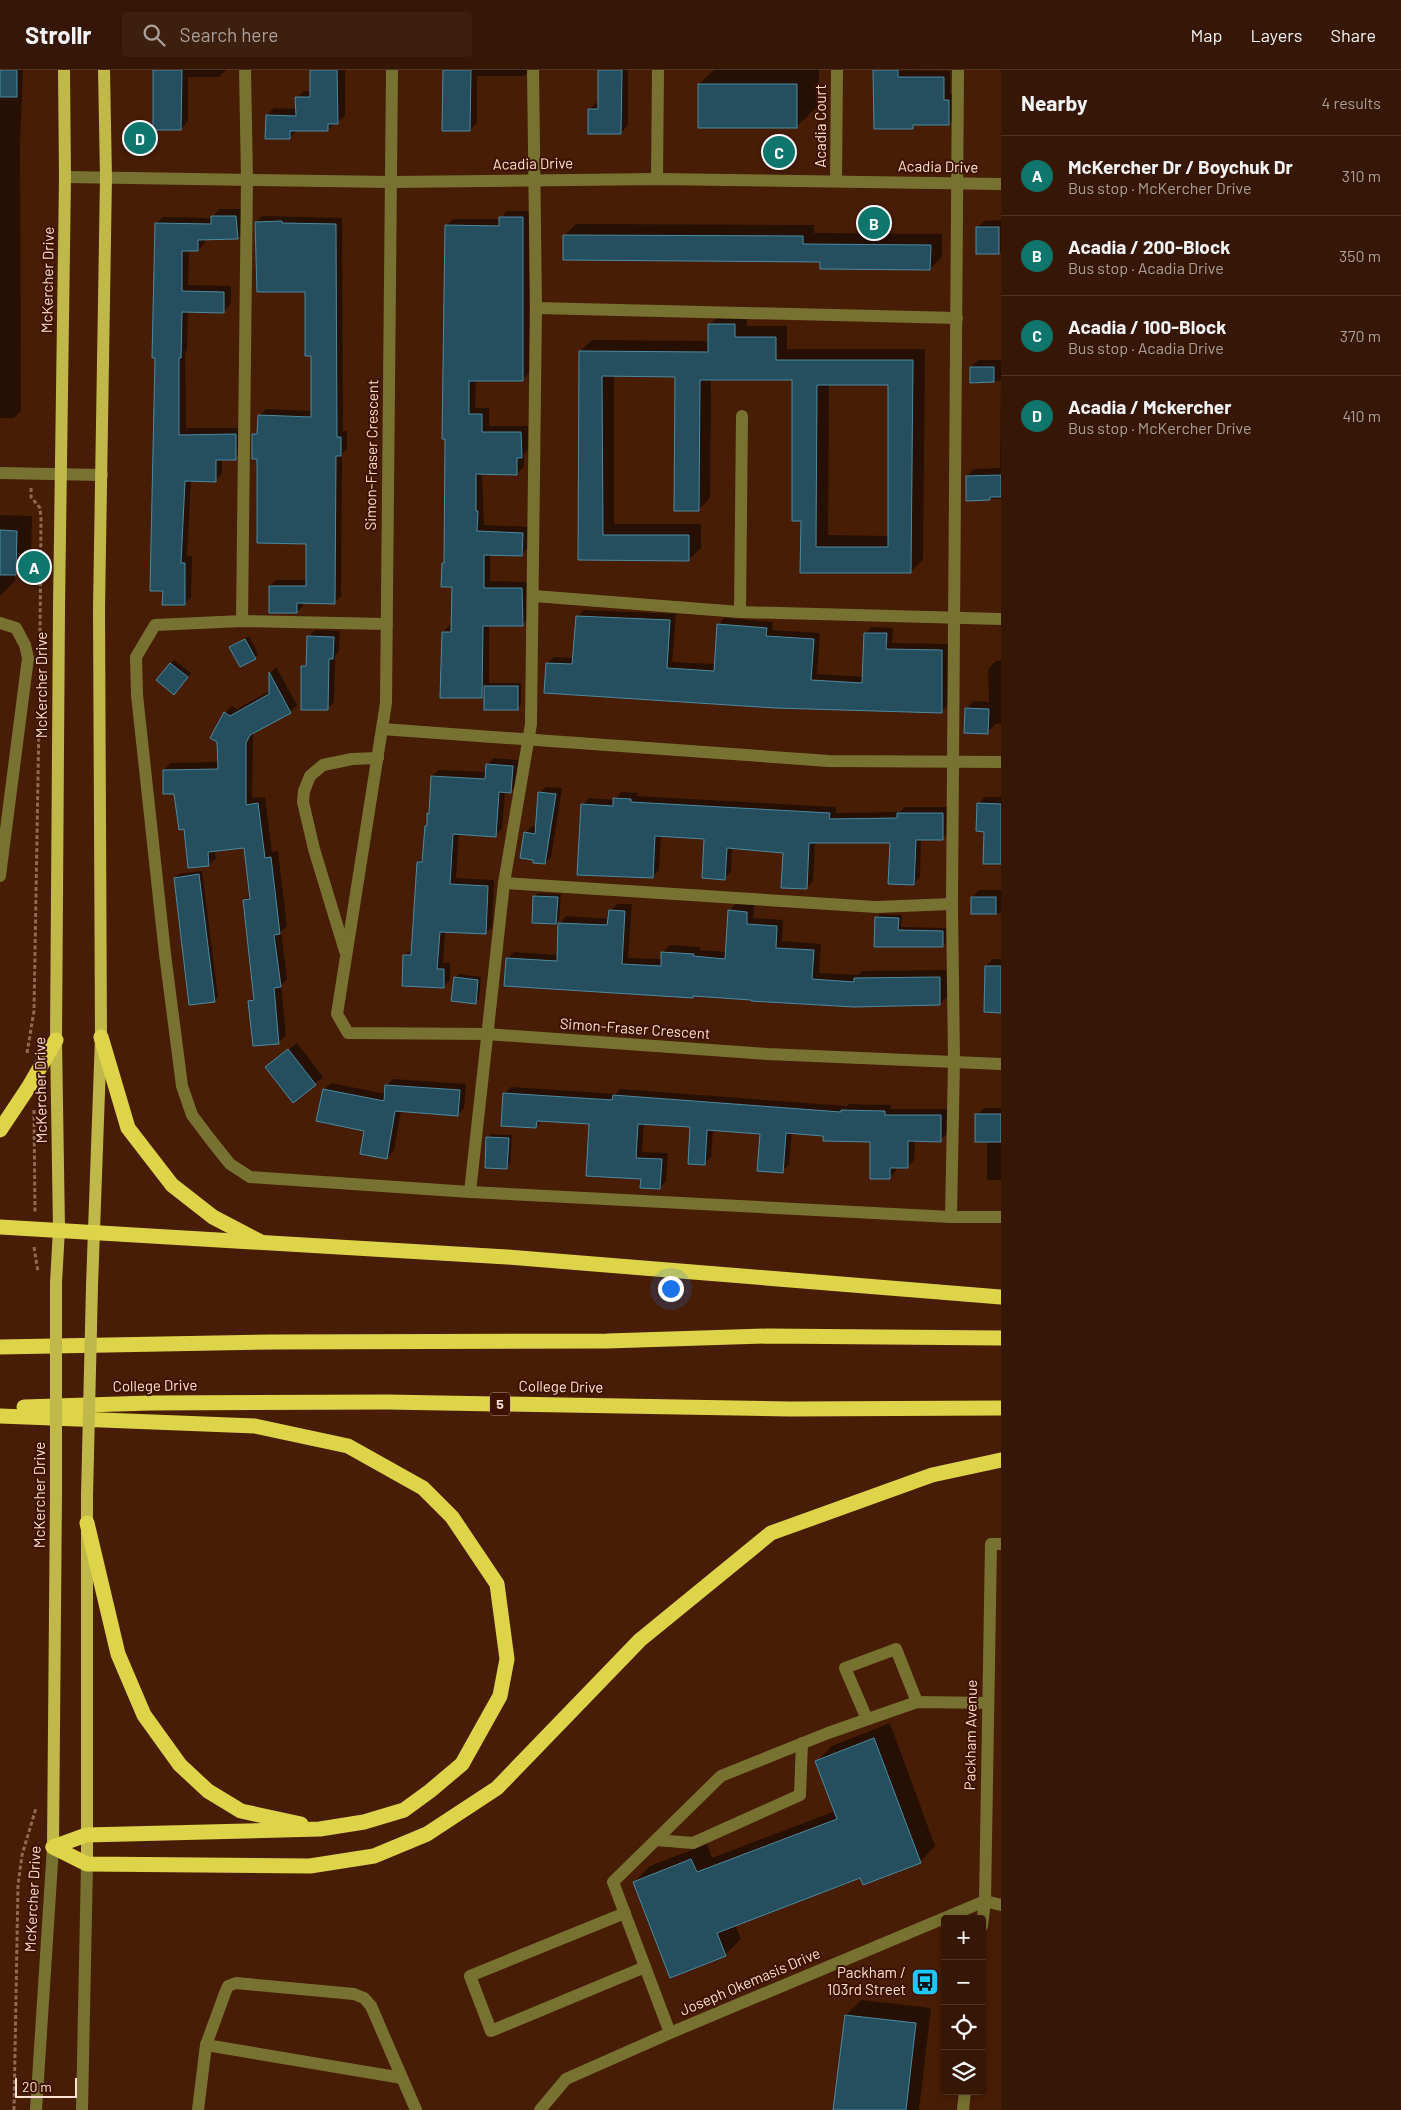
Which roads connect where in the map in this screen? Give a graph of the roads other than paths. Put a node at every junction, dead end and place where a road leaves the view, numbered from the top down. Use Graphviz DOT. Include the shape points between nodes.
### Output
graph roads {
  1 [pos="64,70"];
  2 [pos="104,70"];
  3 [pos="245,70"];
  4 [pos="392,70"];
  5 [pos="533,70"];
  6 [pos="658,70"];
  7 [pos="837,70"];
  8 [pos="958,70"];
  9 [pos="66,177"];
  10 [pos="106,177"];
  11 [pos="247,179"];
  12 [pos="657,179"];
  13 [pos="535,180"];
  14 [pos="836,181"];
  15 [pos="391,182"];
  16 [pos="958,183"];
  17 [pos="1001,184"];
  18 [pos="536,308"];
  19 [pos="957,318"];
  20 [pos="742,416"];
  21 [pos="0,473"];
  22 [pos="62,474"];
  23 [pos="102,475"];
  24 [pos="534,596"];
  25 [pos="740,612"];
  26 [pos="954,619"];
  27 [pos="1001,619"];
  28 [pos="242,621"];
  29 [pos="0,623"];
  30 [pos="387,624"];
  31 [pos="382,728"];
  32 [pos="528,741"];
  33 [pos="378,758"];
  34 [pos="954,762"];
  35 [pos="1001,762"];
  36 [pos="0,876"];
  37 [pos="504,883"];
  38 [pos="952,904"];
  39 [pos="346,954"];
  40 [pos="487,1034"];
  41 [pos="101,1038"];
  42 [pos="56,1040"];
  43 [pos="954,1061"];
  44 [pos="1001,1064"];
  45 [pos="0,1130"];
  46 [pos="470,1192"];
  47 [pos="951,1217"];
  48 [pos="1001,1218"];
  49 [pos="0,1227"];
  50 [pos="59,1229"];
  51 [pos="94,1234"];
  52 [pos="264,1244"];
  53 [pos="1001,1297"];
  54 [pos="1001,1338"];
  55 [pos="0,1347"];
  56 [pos="0,1408"];
  57 [pos="1001,1408"];
  58 [pos="0,1416"];
  59 [pos="1001,1460"];
  60 [pos="87,1523"];
  61 [pos="996,1544"];
  62 [pos="917,1702"];
  63 [pos="988,1702"];
  64 [pos="867,1719"];
  65 [pos="802,1743"];
  66 [pos="320,1829"];
  67 [pos="86,1835"];
  68 [pos="656,1840"];
  69 [pos="53,1847"];
  70 [pos="87,1864"];
  71 [pos="985,1901"];
  72 [pos="1001,1905"];
  73 [pos="624,1913"];
  74 [pos="983,1915"];
  75 [pos="645,1967"];
  76 [pos="670,2033"];
  77 [pos="206,2045"];
  78 [pos="402,2078"];
  79 [pos="965,2095"];
  80 [pos="36,2110"];
  81 [pos="82,2110"];
  82 [pos="198,2110"];
  83 [pos="416,2110"];
  84 [pos="540,2110"];
  85 [pos="963,2110"];
  1 -- 9 [label="main road, McKercher Drive"];
  2 -- 10 [label="main road"];
  3 -- 11 [label="street"];
  4 -- 15 [label="street, Simon-Fraser Crescent"];
  5 -- 13 [label="street"];
  6 -- 12 [label="street"];
  7 -- 14 [label="street, Acadia Court"];
  8 -- 16 [label="street"];
  9 -- 10 [label="street, Acadia Drive"];
  9 -- 22 [label="main road, McKercher Drive"];
  10 -- 11 [label="street, Acadia Drive"];
  10 -- 23 [label="main road"];
  11 -- 15 [label="street, Acadia Drive"];
  11 -- 28 [label="street"];
  12 -- 13 [label="street, Acadia Drive"];
  12 -- 14 [label="street, Acadia Drive"];
  13 -- 15 [label="street, Acadia Drive"];
  13 -- 18 [label="street"];
  14 -- 16 [label="street, Acadia Drive"];
  15 -- 30 [label="street, Simon-Fraser Crescent"];
  16 -- 17 [label="street, Acadia Drive"];
  16 -- 19 [label="street"];
  18 -- 19 [label="street"];
  18 -- 24 [label="street"];
  19 -- 26 [label="street"];
  20 -- 25 [label="street"];
  21 -- 22 [label="street"];
  22 -- 23 [label="street"];
  22 -- 42 [label="main road, McKercher Drive"];
  23 -- 41 [label="main road" via="99,609"];
  24 -- 25 [label="street"];
  24 -- 32 [label="street"];
  25 -- 26 [label="street"];
  26 -- 27 [label="street"];
  26 -- 34 [label="street"];
  28 -- 30 [label="street"];
  28 -- 46 [label="street" via="155,625 136,656 137,695 165,954 182,1086 192,1115 230,1164 250,1177"];
  29 -- 36 [label="street" via="16,628 28,658"];
  30 -- 31 [label="street, Simon-Fraser Crescent" via="386,703"];
  31 -- 32 [label="street"];
  31 -- 33 [label="street, Simon-Fraser Crescent"];
  32 -- 34 [label="street" via="829,761"];
  32 -- 37 [label="street"];
  33 -- 39 [label="street, Simon-Fraser Crescent"];
  33 -- 39 [label="street, Simon-Fraser Crescent" via="322,765 310,776 304,791 303,802 314,849"];
  34 -- 35 [label="street"];
  34 -- 38 [label="street"];
  37 -- 38 [label="street" via="876,907"];
  37 -- 40 [label="street"];
  38 -- 43 [label="street"];
  39 -- 40 [label="street, Simon-Fraser Crescent" via="337,1014 348,1033"];
  40 -- 43 [label="street, Simon-Fraser Crescent" via="767,1054"];
  40 -- 46 [label="street"];
  41 -- 51 [label="main road"];
  41 -- 52 [label="highway" via="128,1128 172,1185 213,1217"];
  42 -- 45 [label="highway"];
  42 -- 50 [label="main road, McKercher Drive"];
  43 -- 44 [label="street, Simon-Fraser Crescent"];
  43 -- 47 [label="street"];
  46 -- 47 [label="street"];
  47 -- 48 [label="street"];
  49 -- 50 [label="highway"];
  50 -- 51 [label="highway"];
  50 -- 69 [label="main road, McKercher Drive, bridge"];
  51 -- 52 [label="highway"];
  51 -- 60 [label="main road, bridge"];
  52 -- 53 [label="highway" via="508,1256"];
  54 -- 55 [label="highway" via="767,1336 607,1341"];
  56 -- 57 [label="highway, College Drive / 5" via="150,1403 387,1402 790,1409"];
  58 -- 66 [label="highway" via="255,1426 348,1446 423,1488 452,1517 497,1584 507,1659 500,1696 462,1764 430,1791 404,1810 364,1822"];
  59 -- 70 [label="highway" via="932,1475 771,1532 640,1640 497,1788 427,1834 374,1856 310,1866"];
  60 -- 66 [label="highway" via="118,1654 144,1715 180,1765 208,1791 241,1811"];
  60 -- 67 [label="main road"];
  61 -- 63 [label="street, Packham Avenue"];
  62 -- 63 [label="street"];
  62 -- 64 [label="street"];
  62 -- 64 [label="street" via="896,1649 845,1668"];
  63 -- 71 [label="street, Packham Avenue"];
  64 -- 65 [label="street"];
  65 -- 68 [label="street" via="720,1776"];
  65 -- 68 [label="street" via="800,1795 693,1843"];
  66 -- 67 [label="highway"];
  67 -- 69 [label="highway"];
  67 -- 70 [label="main road"];
  68 -- 73 [label="street" via="613,1882"];
  69 -- 70 [label="highway"];
  69 -- 80 [label="street, McKercher Drive"];
  70 -- 81 [label="street"];
  71 -- 72 [label="street"];
  71 -- 74 [label="street, Packham Avenue"];
  71 -- 76 [label="street, Joseph Okemasis Drive"];
  73 -- 75 [label="street"];
  73 -- 75 [label="street" via="470,1976 491,2031"];
  75 -- 76 [label="street"];
  76 -- 84 [label="street, Joseph Okemasis Drive" via="566,2080"];
  77 -- 78 [label="street"];
  77 -- 78 [label="street" via="224,1993 228,1986 236,1983 354,1994 364,1998 370,2006"];
  77 -- 82 [label="street"];
  78 -- 83 [label="street"];
  79 -- 85 [label="street"];
}
